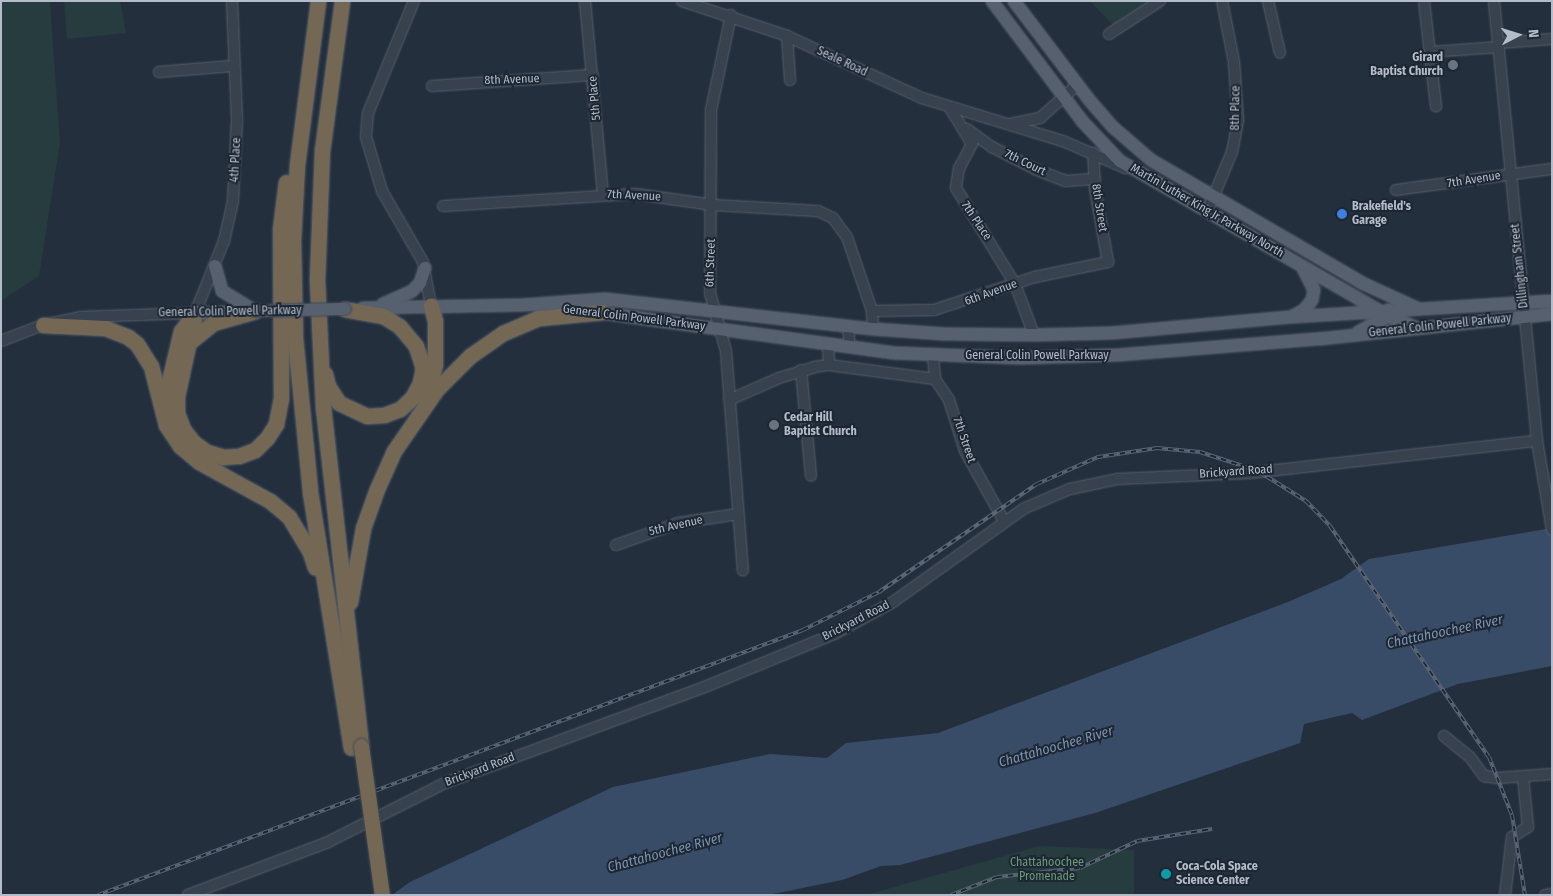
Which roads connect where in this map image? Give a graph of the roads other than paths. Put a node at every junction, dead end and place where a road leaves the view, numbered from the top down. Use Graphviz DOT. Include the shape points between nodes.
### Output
graph roads {
  1 [pos="232,1"];
  2 [pos="318,1"];
  3 [pos="342,1"];
  4 [pos="414,1"];
  5 [pos="584,1"];
  6 [pos="682,1"];
  7 [pos="992,1"];
  8 [pos="1014,1"];
  9 [pos="1160,1"];
  10 [pos="1222,1"];
  11 [pos="1268,1"];
  12 [pos="1424,1"];
  13 [pos="1494,1"];
  14 [pos="695,3"];
  15 [pos="731,15"];
  16 [pos="1109,34"];
  17 [pos="787,36"];
  18 [pos="1552,39"];
  19 [pos="1498,45"];
  20 [pos="1430,52"];
  21 [pos="1280,54"];
  22 [pos="232,66"];
  23 [pos="159,72"];
  24 [pos="593,75"];
  25 [pos="790,80"];
  26 [pos="1077,85"];
  27 [pos="432,86"];
  28 [pos="1063,96"];
  29 [pos="303,102"];
  30 [pos="1436,106"];
  31 [pos="950,108"];
  32 [pos="1000,124"];
  33 [pos="962,125"];
  34 [pos="1093,153"];
  35 [pos="1552,169"];
  36 [pos="1510,174"];
  37 [pos="1144,176"];
  38 [pos="1095,179"];
  39 [pos="1396,190"];
  40 [pos="603,194"];
  41 [pos="1215,198"];
  42 [pos="713,205"];
  43 [pos="443,206"];
  44 [pos="1207,212"];
  45 [pos="1299,247"];
  46 [pos="1108,262"];
  47 [pos="1296,262"];
  48 [pos="215,266"];
  49 [pos="425,268"];
  50 [pos="1362,283"];
  51 [pos="1015,284"];
  52 [pos="1552,301"];
  53 [pos="1524,303"];
  54 [pos="523,305"];
  55 [pos="430,306"];
  56 [pos="371,308"];
  57 [pos="344,309"];
  58 [pos="714,309"];
  59 [pos="1422,310"];
  60 [pos="255,311"];
  61 [pos="872,311"];
  62 [pos="195,312"];
  63 [pos="603,312"];
  64 [pos="1386,313"];
  65 [pos="1552,314"];
  66 [pos="1290,317"];
  67 [pos="1526,318"];
  68 [pos="43,325"];
  69 [pos="848,326"];
  70 [pos="722,329"];
  71 [pos="873,329"];
  72 [pos="1423,330"];
  73 [pos="1034,335"];
  74 [pos="1352,335"];
  75 [pos="1,341"];
  76 [pos="191,341"];
  77 [pos="828,344"];
  78 [pos="850,347"];
  79 [pos="320,348"];
  80 [pos="933,355"];
  81 [pos="829,366"];
  82 [pos="423,368"];
  83 [pos="801,370"];
  84 [pos="935,379"];
  85 [pos="729,400"];
  86 [pos="416,417"];
  87 [pos="166,425"];
  88 [pos="1537,441"];
  89 [pos="811,476"];
  90 [pos="738,514"];
  91 [pos="1004,521"];
  92 [pos="1552,530"];
  93 [pos="616,545"];
  94 [pos="743,570"];
  95 [pos="326,605"];
  96 [pos="347,631"];
  97 [pos="1444,736"];
  98 [pos="356,747"];
  99 [pos="1552,774"];
  100 [pos="1522,776"];
  101 [pos="1552,894"];
  102 [pos="188,895"];
  103 [pos="372,895"];
  104 [pos="382,895"];
  105 [pos="1506,895"];
  106 [pos="1545,895"];
  1 -- 22 [label="street, 4th Place"];
  2 -- 29 [label="highway"];
  3 -- 79 [label="highway" via="329,85 320,178 317,280"];
  4 -- 49 [label="street" via="368,113 366,137 382,191"];
  5 -- 24 [label="street, 5th Place"];
  6 -- 14 [label="street, Seale Road"];
  7 -- 28 [label="main road, Martin Luther King Jr Parkway North"];
  8 -- 26 [label="main road, Martin Luther King Jr Parkway North"];
  9 -- 16 [label="street"];
  10 -- 41 [label="street, 8th Place" via="1238,103 1232,152"];
  11 -- 21 [label="street"];
  12 -- 20 [label="street"];
  13 -- 19 [label="street, Dillingham Street"];
  14 -- 15 [label="street, Seale Road"];
  15 -- 17 [label="street, Seale Road"];
  15 -- 42 [label="street, 6th Street" via="711,110"];
  17 -- 25 [label="street"];
  17 -- 31 [label="street, Seale Road"];
  18 -- 19 [label="street"];
  19 -- 20 [label="street"];
  19 -- 36 [label="street, Dillingham Street"];
  20 -- 30 [label="street"];
  22 -- 23 [label="street"];
  22 -- 48 [label="street, 4th Place" via="237,120 233,201"];
  24 -- 27 [label="street, 8th Avenue"];
  24 -- 40 [label="street, 5th Place"];
  26 -- 28 [label="street, Seale Road"];
  26 -- 41 [label="main road, Martin Luther King Jr Parkway North" via="1108,122 1138,150 1178,179"];
  28 -- 32 [label="street, Seale Road" via="1040,118 1017,125"];
  28 -- 37 [label="main road, Martin Luther King Jr Parkway North" via="1120,161"];
  29 -- 76 [label="highway" via="286,180 280,230 281,399 276,424 255,450 223,457 200,447 183,429 177,413 177,396"];
  29 -- 95 [label="highway" via="293,216 295,338 303,444"];
  31 -- 32 [label="street, Seale Road"];
  31 -- 33 [label="street, 7th Place"];
  32 -- 34 [label="street, Seale Road" via="1063,140"];
  33 -- 38 [label="street, 7th Court" via="992,147 1036,170 1065,181"];
  33 -- 51 [label="street, 7th Place" via="972,144 959,168 956,188"];
  34 -- 37 [label="street, Seale Road"];
  34 -- 38 [label="street, 8th Street"];
  35 -- 36 [label="street, 7th Avenue"];
  36 -- 39 [label="street, 7th Avenue"];
  36 -- 53 [label="street, Dillingham Street"];
  37 -- 44 [label="main road, Martin Luther King Jr Parkway North"];
  38 -- 46 [label="street, 8th Street"];
  40 -- 42 [label="street, 7th Avenue" via="636,194"];
  40 -- 43 [label="street, 7th Avenue"];
  41 -- 44 [label="street, 8th Place"];
  41 -- 45 [label="main road, Martin Luther King Jr Parkway North"];
  42 -- 58 [label="street, 6th Street" via="710,293"];
  42 -- 61 [label="street, 7th Avenue" via="795,207 825,213 847,237"];
  44 -- 47 [label="main road, Martin Luther King Jr Parkway North"];
  45 -- 47 [label="main road"];
  45 -- 50 [label="main road, Martin Luther King Jr Parkway North"];
  46 -- 51 [label="street, 6th Avenue"];
  47 -- 64 [label="main road, Martin Luther King Jr Parkway North"];
  47 -- 66 [label="main road" via="1314,290 1312,300 1304,310"];
  48 -- 60 [label="main road" via="222,291"];
  48 -- 62 [label="street, 4th Place"];
  49 -- 55 [label="street"];
  49 -- 56 [label="main road" via="420,283 412,291"];
  50 -- 59 [label="main road, Martin Luther King Jr Parkway North"];
  50 -- 64 [label="main road"];
  51 -- 61 [label="street, 6th Avenue" via="934,310"];
  51 -- 73 [label="street, 7th Place"];
  52 -- 53 [label="main road, General Colin Powell Parkway"];
  53 -- 59 [label="main road, General Colin Powell Parkway"];
  53 -- 67 [label="street, Dillingham Street"];
  54 -- 55 [label="main road, General Colin Powell Parkway"];
  54 -- 58 [label="main road, General Colin Powell Parkway" via="605,299"];
  54 -- 63 [label="main road, General Colin Powell Parkway"];
  55 -- 56 [label="main road, General Colin Powell Parkway"];
  55 -- 82 [label="highway"];
  55 -- 86 [label="highway" via="435,321 435,365 432,384"];
  56 -- 57 [label="main road, General Colin Powell Parkway"];
  57 -- 60 [label="main road, General Colin Powell Parkway, bridge"];
  57 -- 82 [label="highway" via="383,316 399,326 416,346"];
  58 -- 69 [label="main road, General Colin Powell Parkway"];
  58 -- 70 [label="street, 6th Street"];
  59 -- 64 [label="main road, General Colin Powell Parkway"];
  60 -- 62 [label="main road, General Colin Powell Parkway"];
  60 -- 76 [label="highway" via="213,323"];
  61 -- 71 [label="street"];
  62 -- 68 [label="street, General Colin Powell Parkway" via="80,317"];
  62 -- 76 [label="highway"];
  62 -- 87 [label="highway" via="181,331 174,354 166,394"];
  63 -- 70 [label="main road, General Colin Powell Parkway"];
  63 -- 86 [label="highway" via="540,318 503,333 470,356"];
  64 -- 66 [label="main road, General Colin Powell Parkway"];
  64 -- 72 [label="main road, Martin Luther King Jr Parkway North"];
  64 -- 74 [label="main road"];
  65 -- 67 [label="main road, General Colin Powell Parkway"];
  66 -- 73 [label="main road, General Colin Powell Parkway" via="1103,333"];
  67 -- 72 [label="main road, General Colin Powell Parkway"];
  67 -- 88 [label="street, Dillingham Street"];
  68 -- 75 [label="street, General Colin Powell Parkway"];
  68 -- 87 [label="highway" via="105,328 128,337 151,366"];
  69 -- 71 [label="main road, General Colin Powell Parkway"];
  69 -- 78 [label="street"];
  70 -- 77 [label="main road, General Colin Powell Parkway"];
  70 -- 85 [label="street, 6th Street"];
  71 -- 73 [label="main road, General Colin Powell Parkway"];
  72 -- 74 [label="main road, General Colin Powell Parkway"];
  74 -- 80 [label="main road, General Colin Powell Parkway" via="1108,356 1020,358"];
  77 -- 78 [label="main road, General Colin Powell Parkway"];
  77 -- 81 [label="street"];
  78 -- 80 [label="main road, General Colin Powell Parkway"];
  79 -- 82 [label="highway" via="328,386 339,403 368,416 400,409 412,398"];
  79 -- 96 [label="highway" via="323,406"];
  80 -- 84 [label="street, 7th Street"];
  81 -- 83 [label="street"];
  81 -- 84 [label="street"];
  83 -- 85 [label="street"];
  83 -- 89 [label="street"];
  84 -- 91 [label="street, 7th Street" via="949,400 970,462"];
  85 -- 90 [label="street, 6th Street"];
  86 -- 96 [label="highway" via="387,466 363,528 354,568"];
  87 -- 95 [label="highway" via="180,446 199,462 270,501 289,517 310,552"];
  88 -- 91 [label="street, Brickyard Road" via="1250,473 1093,482 1047,497"];
  88 -- 92 [label="street, Dillingham Street"];
  90 -- 93 [label="street, 5th Avenue" via="678,523"];
  90 -- 94 [label="street, 6th Street"];
  91 -- 102 [label="street, Brickyard Road" via="893,602 836,634 468,774 419,794 328,842"];
  95 -- 98 [label="highway"];
  96 -- 98 [label="highway"];
  97 -- 100 [label="street" via="1470,757 1484,776"];
  98 -- 103 [label="highway"];
  98 -- 104 [label="highway, bridge"];
  99 -- 100 [label="street"];
  100 -- 105 [label="street" via="1528,827 1512,837"];
  101 -- 106 [label="street"];
}
